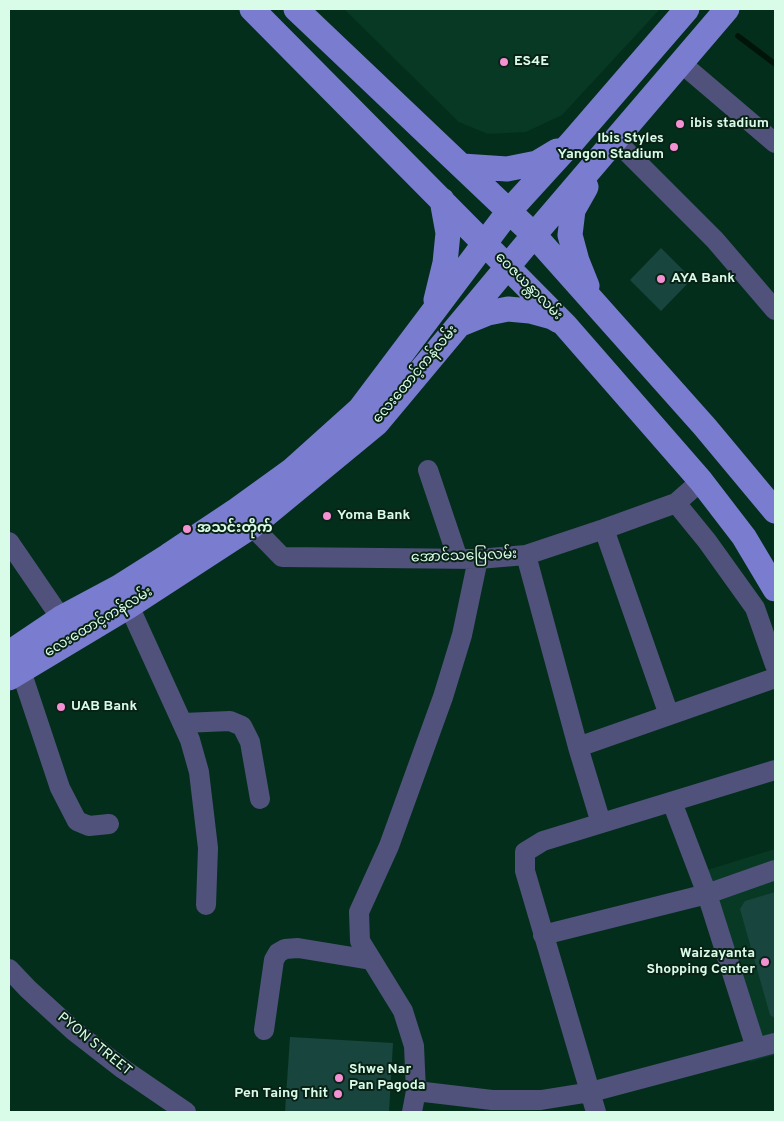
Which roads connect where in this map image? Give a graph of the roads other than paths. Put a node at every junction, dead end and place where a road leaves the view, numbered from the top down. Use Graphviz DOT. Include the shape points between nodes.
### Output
graph roads {
  1 [pos="252,9"];
  2 [pos="296,9"];
  3 [pos="687,9"];
  4 [pos="727,9"];
  5 [pos="681,63"];
  6 [pos="572,142"];
  7 [pos="775,143"];
  8 [pos="609,147"];
  9 [pos="462,166"];
  10 [pos="442,200"];
  11 [pos="509,211"];
  12 [pos="534,235"];
  13 [pos="485,244"];
  14 [pos="508,266"];
  15 [pos="594,302"];
  16 [pos="434,310"];
  17 [pos="775,310"];
  18 [pos="458,325"];
  19 [pos="565,325"];
  20 [pos="428,470"];
  21 [pos="701,481"];
  22 [pos="676,503"];
  23 [pos="775,511"];
  24 [pos="244,518"];
  25 [pos="604,528"];
  26 [pos="9,542"];
  27 [pos="526,555"];
  28 [pos="458,559"];
  29 [pos="478,559"];
  30 [pos="775,589"];
  31 [pos="129,606"];
  32 [pos="68,628"];
  33 [pos="775,665"];
  34 [pos="13,667"];
  35 [pos="775,678"];
  36 [pos="669,715"];
  37 [pos="183,723"];
  38 [pos="578,747"];
  39 [pos="775,770"];
  40 [pos="260,799"];
  41 [pos="672,802"];
  42 [pos="601,823"];
  43 [pos="109,824"];
  44 [pos="775,870"];
  45 [pos="707,894"];
  46 [pos="206,904"];
  47 [pos="543,935"];
  48 [pos="371,960"];
  49 [pos="9,969"];
  50 [pos="264,1030"];
  51 [pos="775,1043"];
  52 [pos="756,1048"];
  53 [pos="416,1091"];
  54 [pos="591,1092"];
  55 [pos="186,1112"];
  56 [pos="412,1112"];
  57 [pos="596,1112"];
  1 -- 10 [label="main road, ဝေဇယန္တာလမ်း"];
  2 -- 9 [label="main road"];
  3 -- 6 [label="main road, လေးထောင့်ကန်လမ်း"];
  4 -- 5 [label="main road, လေးထောင့်ကန်လမ်း"];
  5 -- 7 [label="street"];
  5 -- 8 [label="main road, လေးထောင့်ကန်လမ်း"];
  6 -- 9 [label="main road" via="537,163 507,169"];
  6 -- 11 [label="main road, လေးထောင့်ကန်လမ်း"];
  8 -- 12 [label="main road, လေးထောင့်ကန်လမ်း"];
  8 -- 15 [label="main road" via="573,210 570,235"];
  8 -- 17 [label="street" via="715,240"];
  9 -- 11 [label="main road"];
  10 -- 13 [label="main road, ဝေဇယန္တာလမ်း"];
  10 -- 16 [label="main road" via="448,233"];
  11 -- 12 [label="main road"];
  11 -- 13 [label="main road, လေးထောင့်ကန်လမ်း"];
  12 -- 14 [label="main road, လေးထောင့်ကန်လမ်း"];
  12 -- 15 [label="main road"];
  13 -- 14 [label="main road, ဝေဇယန္တာလမ်း"];
  13 -- 16 [label="main road, လေးထောင့်ကန်လမ်း"];
  14 -- 18 [label="main road, လေးထောင့်ကန်လမ်း"];
  14 -- 19 [label="main road, ဝေဇယန္တာလမ်း"];
  15 -- 23 [label="main road" via="706,426"];
  16 -- 24 [label="main road, လေးထောင့်ကန်လမ်း" via="360,409"];
  18 -- 19 [label="main road" via="508,309 552,317"];
  18 -- 24 [label="main road, လေးထောင့်ကန်လမ်း" via="377,423"];
  19 -- 21 [label="main road, ဝေဇယန္တာလမ်း"];
  20 -- 28 [label="street"];
  21 -- 22 [label="street, အောင်သပြေလမ်း"];
  21 -- 30 [label="main road, ဝေဇယန္တာလမ်း" via="744,536"];
  22 -- 25 [label="street, အောင်သပြေလမ်း"];
  22 -- 33 [label="street" via="755,608"];
  24 -- 28 [label="street, အောင်သပြေလမ်း" via="282,557"];
  24 -- 31 [label="main road, လေးထောင့်ကန်လမ်း"];
  24 -- 32 [label="main road, လေးထောင့်ကန်လမ်း" via="119,587"];
  25 -- 27 [label="street, အောင်သပြေလမ်း"];
  25 -- 36 [label="street"];
  26 -- 32 [label="street"];
  27 -- 29 [label="street, အောင်သပြေလမ်း"];
  27 -- 38 [label="street"];
  28 -- 29 [label="street, အောင်သပြေလမ်း"];
  29 -- 48 [label="street" via="462,635 443,697 389,846 359,912 360,941"];
  31 -- 32 [label="main road, လေးထောင့်ကန်လမ်း"];
  31 -- 37 [label="street"];
  32 -- 34 [label="main road, လေးထောင့်ကန်လမ်း"];
  34 -- 43 [label="street" via="60,788 77,821 89,826"];
  35 -- 36 [label="street"];
  36 -- 38 [label="street"];
  37 -- 40 [label="street" via="230,721 242,726 250,742"];
  37 -- 46 [label="street" via="199,772 208,848"];
  38 -- 42 [label="street"];
  39 -- 41 [label="street"];
  41 -- 42 [label="street"];
  41 -- 45 [label="street"];
  42 -- 47 [label="street" via="543,841 525,852 525,872"];
  44 -- 45 [label="street"];
  45 -- 47 [label="street"];
  45 -- 52 [label="street"];
  47 -- 54 [label="street"];
  48 -- 50 [label="street" via="298,948 278,953 274,960"];
  48 -- 53 [label="street" via="403,1011 414,1046"];
  49 -- 55 [label="street, PYON STREET" via="74,1031"];
  51 -- 52 [label="street"];
  52 -- 54 [label="street"];
  53 -- 54 [label="street" via="492,1100 541,1100"];
  53 -- 56 [label="street"];
  54 -- 57 [label="street"];
}
